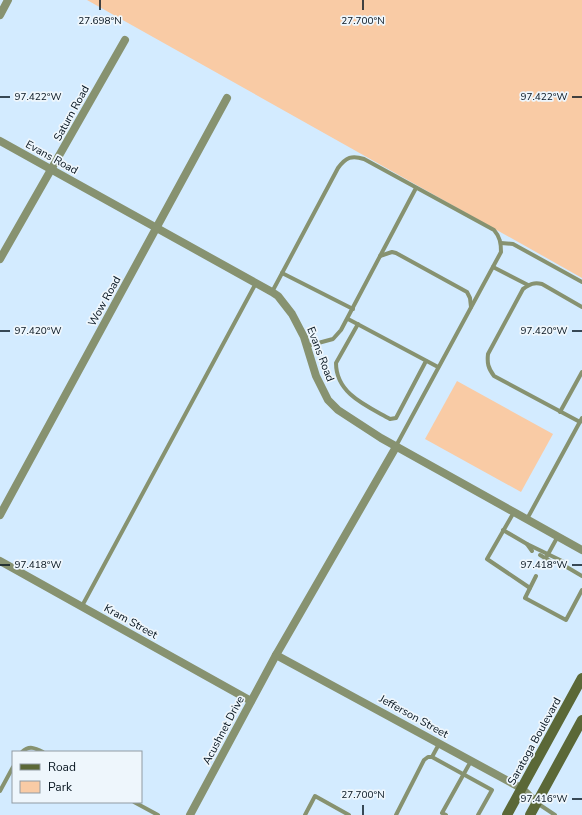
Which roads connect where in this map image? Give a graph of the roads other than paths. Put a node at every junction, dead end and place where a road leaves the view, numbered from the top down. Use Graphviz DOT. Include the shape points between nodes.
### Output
graph roads {
  1 [pos="8,0"];
  2 [pos="0,15"];
  3 [pos="125,40"];
  4 [pos="227,98"];
  5 [pos="0,141"];
  6 [pos="52,170"];
  7 [pos="416,188"];
  8 [pos="156,228"];
  9 [pos="501,243"];
  10 [pos="380,256"];
  11 [pos="0,259"];
  12 [pos="493,267"];
  13 [pos="282,273"];
  14 [pos="582,282"];
  15 [pos="257,283"];
  16 [pos="528,285"];
  17 [pos="272,292"];
  18 [pos="471,307"];
  19 [pos="582,307"];
  20 [pos="353,309"];
  21 [pos="348,319"];
  22 [pos="358,324"];
  23 [pos="307,346"];
  24 [pos="426,361"];
  25 [pos="438,367"];
  26 [pos="582,372"];
  27 [pos="560,412"];
  28 [pos="581,420"];
  29 [pos="396,447"];
  30 [pos="514,512"];
  31 [pos="0,515"];
  32 [pos="526,518"];
  33 [pos="503,530"];
  34 [pos="558,536"];
  35 [pos="527,544"];
  36 [pos="582,550"];
  37 [pos="532,551"];
  38 [pos="549,554"];
  39 [pos="540,555"];
  40 [pos="0,560"];
  41 [pos="548,560"];
  42 [pos="559,566"];
  43 [pos="565,566"];
  44 [pos="541,567"];
  45 [pos="536,576"];
  46 [pos="582,576"];
  47 [pos="530,588"];
  48 [pos="582,590"];
  49 [pos="82,606"];
  50 [pos="276,655"];
  51 [pos="582,678"];
  52 [pos="251,701"];
  53 [pos="582,720"];
  54 [pos="440,743"];
  55 [pos="23,751"];
  56 [pos="41,751"];
  57 [pos="432,757"];
  58 [pos="471,761"];
  59 [pos="12,769"];
  60 [pos="463,774"];
  61 [pos="521,788"];
  62 [pos="0,791"];
  63 [pos="136,803"];
  64 [pos="537,803"];
  65 [pos="147,809"];
  66 [pos="148,815"];
  67 [pos="158,815"];
  68 [pos="190,815"];
  69 [pos="305,815"];
  70 [pos="349,815"];
  71 [pos="396,815"];
  72 [pos="446,815"];
  73 [pos="478,815"];
  74 [pos="507,815"];
  75 [pos="530,815"];
  76 [pos="555,815"];
  1 -- 2 [label="street"];
  3 -- 6 [label="street, Saturn Road"];
  4 -- 8 [label="street, Wow Road"];
  5 -- 6 [label="street, Evans Road"];
  6 -- 8 [label="street, Evans Road"];
  6 -- 11 [label="street, Saturn Road"];
  7 -- 9 [label="lane" via="494,230"];
  7 -- 10 [label="lane"];
  7 -- 13 [label="lane" via="364,159 350,157 344,160"];
  8 -- 15 [label="street, Evans Road"];
  8 -- 31 [label="street, Wow Road"];
  9 -- 12 [label="lane" via="501,252"];
  9 -- 14 [label="lane" via="513,244"];
  10 -- 18 [label="lane" via="396,253 467,292"];
  10 -- 20 [label="lane"];
  12 -- 16 [label="lane"];
  12 -- 18 [label="lane"];
  13 -- 17 [label="lane"];
  13 -- 20 [label="lane"];
  15 -- 17 [label="street, Evans Road"];
  15 -- 49 [label="lane"];
  16 -- 19 [label="lane" via="535,282 542,284"];
  16 -- 27 [label="lane" via="523,289 488,354 489,368 494,376"];
  17 -- 23 [label="street, Evans Road" via="292,314"];
  18 -- 25 [label="lane"];
  20 -- 21 [label="lane"];
  21 -- 22 [label="lane"];
  21 -- 23 [label="lane" via="333,339"];
  22 -- 24 [label="lane"];
  22 -- 24 [label="lane" via="336,363 340,381 355,399 390,419 396,418"];
  23 -- 29 [label="street, Evans Road" via="316,376 328,400 338,410"];
  24 -- 25 [label="lane"];
  25 -- 29 [label="lane"];
  26 -- 27 [label="lane"];
  27 -- 28 [label="lane"];
  28 -- 32 [label="lane"];
  29 -- 30 [label="street, Evans Road"];
  29 -- 50 [label="street, Acushnet Drive"];
  30 -- 32 [label="street, Evans Road"];
  30 -- 33 [label="lane"];
  32 -- 34 [label="street, Evans Road"];
  33 -- 35 [label="lane"];
  33 -- 47 [label="lane" via="487,560"];
  34 -- 36 [label="street, Evans Road"];
  34 -- 38 [label="lane"];
  35 -- 37 [label="lane"];
  35 -- 38 [label="lane"];
  38 -- 41 [label="lane"];
  38 -- 43 [label="lane" via="562,561"];
  39 -- 41 [label="lane"];
  40 -- 49 [label="street, Kram Street"];
  41 -- 44 [label="lane"];
  42 -- 43 [label="lane"];
  43 -- 46 [label="lane"];
  45 -- 47 [label="lane"];
  47 -- 48 [label="lane" via="524,598 566,620"];
  49 -- 52 [label="street, Kram Street"];
  50 -- 52 [label="street, Acushnet Drive"];
  50 -- 54 [label="street, Jefferson Street"];
  51 -- 61 [label="main road, Saratoga Boulevard"];
  52 -- 68 [label="street, Acushnet Drive"];
  53 -- 64 [label="main road"];
  54 -- 57 [label="lane"];
  54 -- 58 [label="street, Jefferson Street"];
  55 -- 56 [label="lane" via="31,747"];
  57 -- 60 [label="lane"];
  57 -- 71 [label="lane" via="424,760"];
  58 -- 60 [label="lane"];
  58 -- 61 [label="street, Jefferson Street"];
  59 -- 62 [label="lane"];
  60 -- 72 [label="lane" via="442,813"];
  60 -- 73 [label="lane" via="492,790"];
  61 -- 64 [label="street, Jefferson Street"];
  61 -- 74 [label="main road, Saratoga Boulevard"];
  63 -- 65 [label="lane"];
  64 -- 75 [label="main road"];
  64 -- 76 [label="lane"];
  65 -- 66 [label="lane"];
  65 -- 67 [label="lane"];
  69 -- 70 [label="lane" via="315,796"];
}
